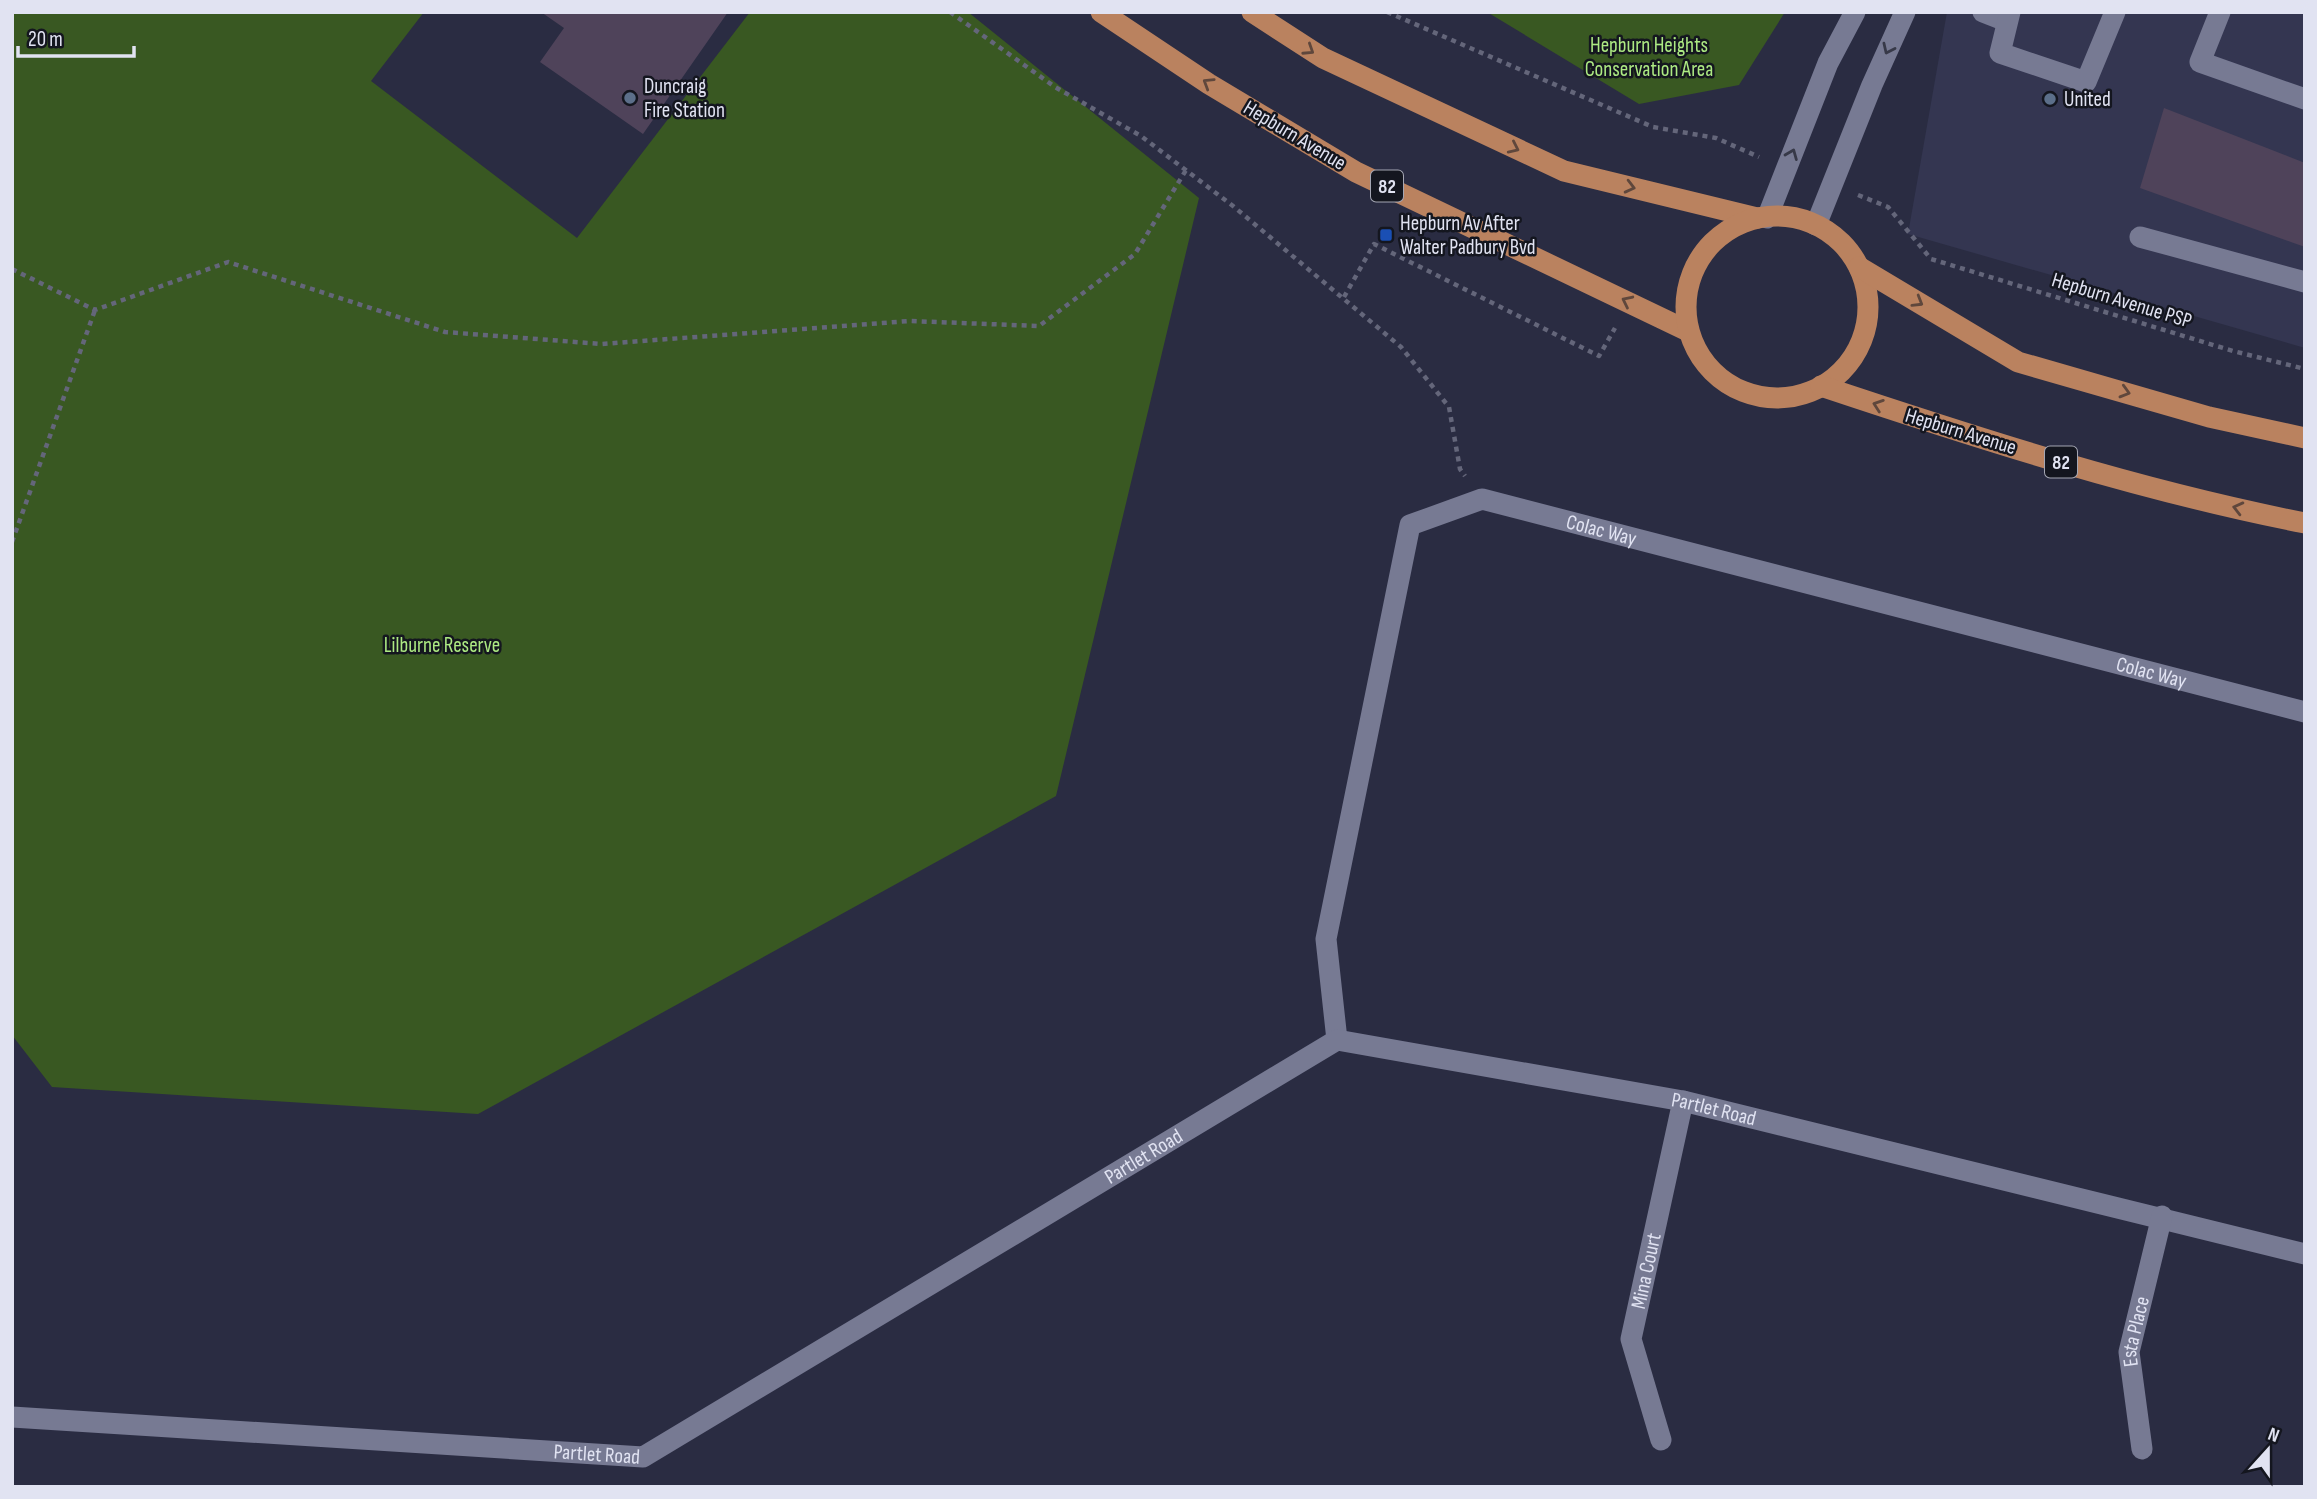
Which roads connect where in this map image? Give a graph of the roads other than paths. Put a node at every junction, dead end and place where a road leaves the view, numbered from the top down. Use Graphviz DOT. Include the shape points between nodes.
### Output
graph roads {
  1 [pos="1101,12"];
  2 [pos="1252,12"];
  3 [pos="1855,12"];
  4 [pos="1905,12"];
  5 [pos="1983,12"];
  6 [pos="2115,12"];
  7 [pos="2220,12"];
  8 [pos="2008,17"];
  9 [pos="2305,99"];
  10 [pos="1762,218"];
  11 [pos="1816,225"];
  12 [pos="2140,237"];
  13 [pos="1859,267"];
  14 [pos="2305,282"];
  15 [pos="1688,331"];
  16 [pos="1821,386"];
  17 [pos="2305,438"];
  18 [pos="2305,523"];
  19 [pos="2305,712"];
  20 [pos="1337,1040"];
  21 [pos="1683,1101"];
  22 [pos="2162,1216"];
  23 [pos="2305,1254"];
  24 [pos="12,1417"];
  25 [pos="1661,1440"];
  26 [pos="2142,1449"];
  15 -- 1 [label="main road, Hepburn Avenue / 82, one-way" via="1356,172 1209,84"];
  2 -- 10 [label="main road, one-way" via="1322,58 1564,171"];
  10 -- 3 [label="street, one-way" via="1828,63"];
  4 -- 11 [label="street, one-way"];
  5 -- 8 [label="street"];
  6 -- 8 [label="street" via="2086,82 2000,53"];
  7 -- 9 [label="street" via="2200,62"];
  10 -- 11 [label="main road" via="1787,217"];
  10 -- 15 [label="main road" via="1730,229 1707,248 1697,264 1686,302"];
  11 -- 13 [label="main road" via="1842,243"];
  12 -- 14 [label="street"];
  13 -- 16 [label="main road" via="1868,296 1867,327 1855,355 1835,378"];
  13 -- 17 [label="main road, one-way" via="2018,362 2209,417"];
  15 -- 16 [label="main road" via="1701,358 1721,380 1748,394 1779,398"];
  18 -- 16 [label="main road, Hepburn Avenue / 82, one-way" via="1960,433"];
  19 -- 20 [label="street, Colac Way" via="1482,499 1410,525 1326,939"];
  20 -- 21 [label="street, Partlet Road"];
  20 -- 24 [label="street, Partlet Road" via="643,1457"];
  21 -- 22 [label="street, Partlet Road"];
  21 -- 25 [label="street, Mina Court" via="1632,1339"];
  22 -- 23 [label="street, Partlet Road"];
  22 -- 26 [label="street, Esta Place" via="2129,1352"];
}
